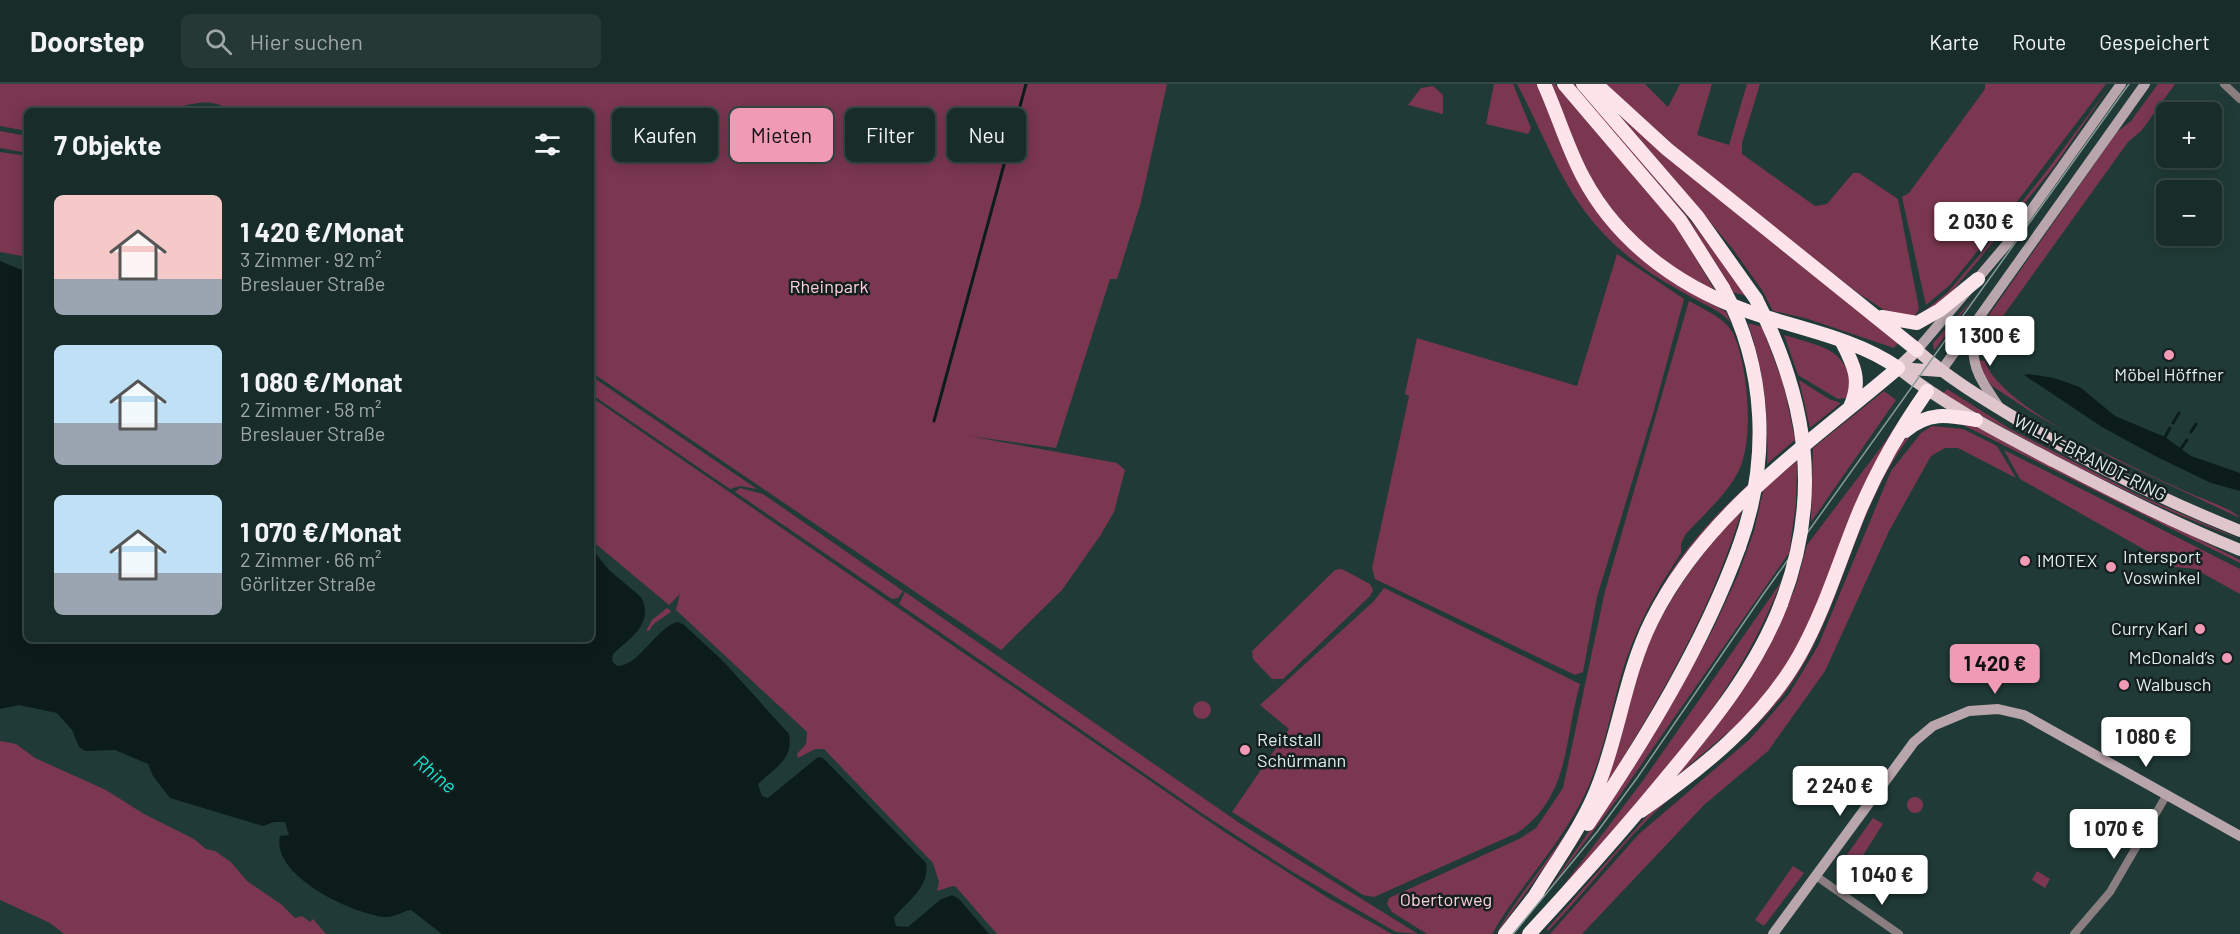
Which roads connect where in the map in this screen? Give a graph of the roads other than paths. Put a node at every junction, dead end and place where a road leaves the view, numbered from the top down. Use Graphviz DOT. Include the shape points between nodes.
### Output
graph roads {
  1 [pos="1544,84"];
  2 [pos="1564,84"];
  3 [pos="1583,84"];
  4 [pos="1596,84"];
  5 [pos="2121,84"];
  6 [pos="2145,84"];
  7 [pos="2224,84"];
  8 [pos="2240,99"];
  9 [pos="1978,279"];
  10 [pos="1876,314"];
  11 [pos="1973,325"];
  12 [pos="1842,342"];
  13 [pos="1917,350"];
  14 [pos="1898,368"];
  15 [pos="1918,370"];
  16 [pos="1941,371"];
  17 [pos="1923,388"];
  18 [pos="2001,410"];
  19 [pos="1848,412"];
  20 [pos="1976,420"];
  21 [pos="1895,441"];
  22 [pos="2240,531"];
  23 [pos="2240,550"];
  24 [pos="2166,796"];
  25 [pos="1641,810"];
  26 [pos="2240,836"];
  27 [pos="1816,876"];
  28 [pos="1533,900"];
  29 [pos="1505,934"];
  30 [pos="1530,934"];
  31 [pos="1773,934"];
  32 [pos="1899,934"];
  33 [pos="2073,934"];
  1 -- 12 [label="highway" via="1583,178 1609,217 1649,258 1721,301"];
  2 -- 28 [label="highway, bridge" via="1680,220 1723,288 1749,353 1760,417 1755,490 1739,547 1702,632 1608,795"];
  3 -- 25 [label="highway, bridge" via="1697,216 1756,299 1791,380 1805,453 1802,527 1781,604 1750,667"];
  4 -- 10 [label="highway" via="1667,148"];
  5 -- 9 [label="main road"];
  6 -- 11 [label="main road"];
  7 -- 8 [label="street"];
  9 -- 10 [label="highway" via="1917,324"];
  9 -- 13 [label="main road"];
  10 -- 13 [label="highway"];
  11 -- 16 [label="main road"];
  11 -- 18 [label="main road" via="1974,366"];
  12 -- 14 [label="highway"];
  12 -- 19 [label="highway" via="1857,381 1857,393"];
  13 -- 14 [label="main road"];
  13 -- 15 [label="main road"];
  13 -- 16 [label="main road, WILLY-BRANDT-RING"];
  14 -- 15 [label="main road"];
  14 -- 17 [label="main road, WILLY-BRANDT-RING"];
  14 -- 19 [label="highway"];
  15 -- 16 [label="main road"];
  15 -- 17 [label="main road"];
  16 -- 17 [label="main road"];
  16 -- 18 [label="main road, WILLY-BRANDT-RING"];
  17 -- 20 [label="main road, WILLY-BRANDT-RING"];
  17 -- 21 [label="highway"];
  18 -- 22 [label="main road, WILLY-BRANDT-RING" via="2132,484"];
  19 -- 28 [label="highway" via="1741,501 1677,577 1640,648 1600,783"];
  20 -- 21 [label="highway" via="1928,416"];
  20 -- 23 [label="main road, WILLY-BRANDT-RING" via="2124,498"];
  21 -- 25 [label="highway" via="1861,509 1815,626 1783,682 1721,748"];
  24 -- 26 [label="main road"];
  24 -- 27 [label="main road" via="2037,721 1998,709 1969,711 1939,723 1914,742"];
  24 -- 33 [label="street" via="2110,892"];
  25 -- 30 [label="highway"];
  27 -- 31 [label="main road"];
  27 -- 32 [label="street"];
  28 -- 29 [label="highway"];
}
